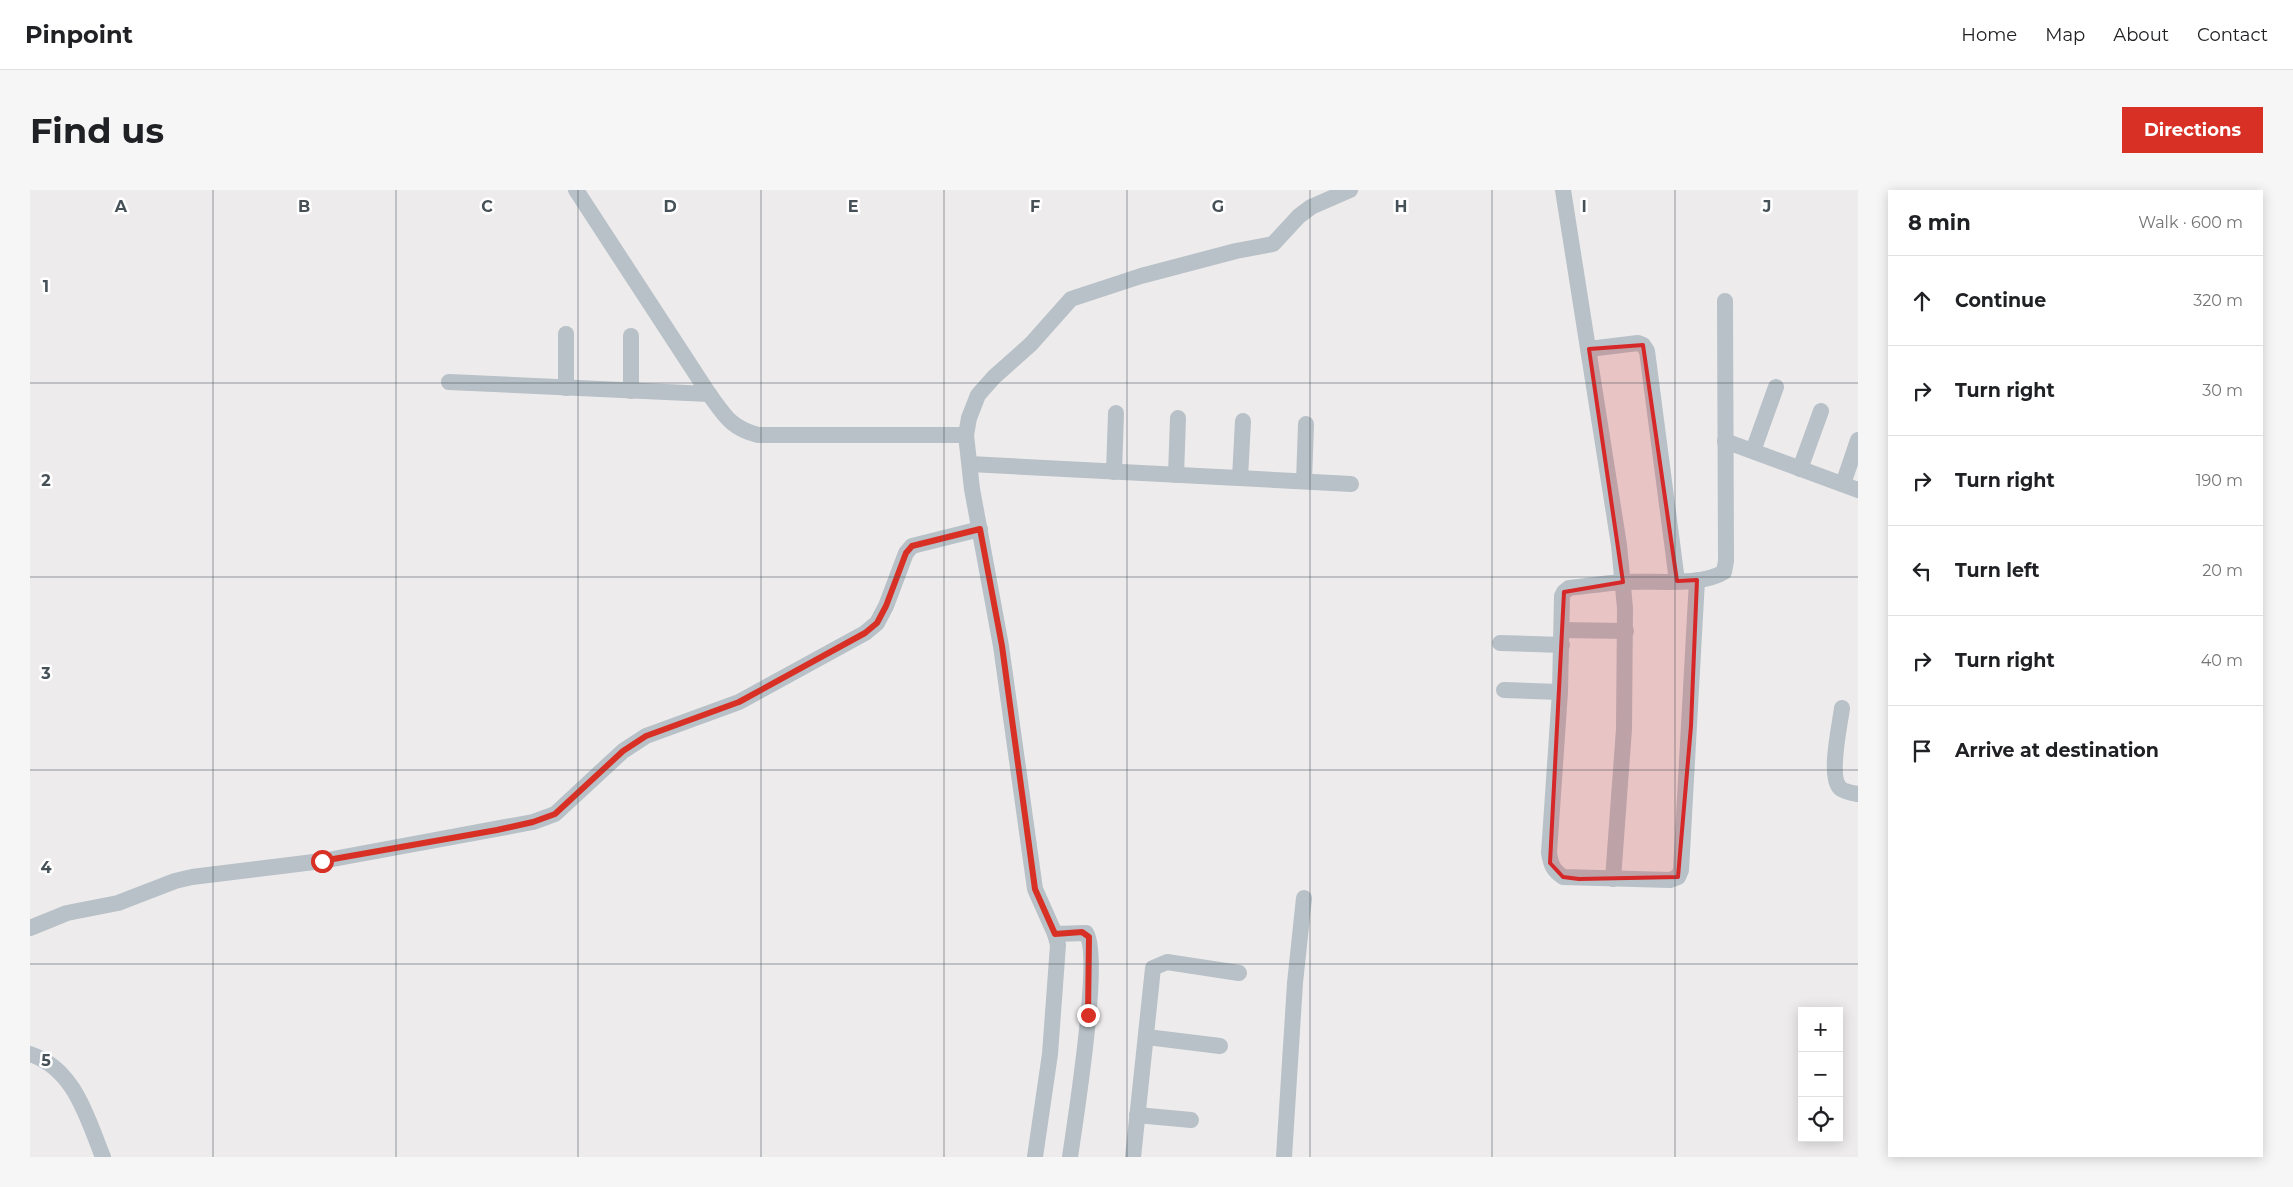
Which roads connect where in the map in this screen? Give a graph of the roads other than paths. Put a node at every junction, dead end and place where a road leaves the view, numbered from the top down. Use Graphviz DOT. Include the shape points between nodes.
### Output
graph roads {
  1 [pos="576,190"];
  2 [pos="1350,190"];
  3 [pos="1563,190"];
  4 [pos="1725,301"];
  5 [pos="566,334"];
  6 [pos="630,336"];
  7 [pos="1589,349"];
  8 [pos="450,382"];
  9 [pos="1776,387"];
  10 [pos="566,388"];
  11 [pos="630,391"];
  12 [pos="710,394"];
  13 [pos="1821,411"];
  14 [pos="1116,413"];
  15 [pos="1178,418"];
  16 [pos="1243,421"];
  17 [pos="1306,424"];
  18 [pos="966,435"];
  19 [pos="1858,440"];
  20 [pos="1725,441"];
  21 [pos="1753,451"];
  22 [pos="970,464"];
  23 [pos="1800,468"];
  24 [pos="1114,472"];
  25 [pos="1176,475"];
  26 [pos="1240,478"];
  27 [pos="1304,481"];
  28 [pos="1351,484"];
  29 [pos="1851,487"];
  30 [pos="980,529"];
  31 [pos="1697,580"];
  32 [pos="1677,581"];
  33 [pos="1623,582"];
  34 [pos="1626,631"];
  35 [pos="1562,638"];
  36 [pos="1500,644"];
  37 [pos="1504,690"];
  38 [pos="1560,692"];
  39 [pos="1842,708"];
  40 [pos="1858,794"];
  41 [pos="1613,879"];
  42 [pos="1304,898"];
  43 [pos="30,928"];
  44 [pos="1055,934"];
  45 [pos="1239,974"];
  46 [pos="1147,1037"];
  47 [pos="1220,1046"];
  48 [pos="30,1054"];
  49 [pos="1137,1115"];
  50 [pos="1191,1120"];
  51 [pos="103,1157"];
  52 [pos="1035,1157"];
  53 [pos="1070,1157"];
  54 [pos="1133,1157"];
  55 [pos="1284,1157"];
  1 -- 12 [label="street"];
  2 -- 18 [label="street" via="1311,207 1273,244 1141,276 1071,299 1031,344 978,395"];
  3 -- 7 [label="street"];
  4 -- 20 [label="street"];
  5 -- 10 [label="street"];
  6 -- 11 [label="street"];
  7 -- 32 [label="street" via="1638,343 1647,351"];
  7 -- 33 [label="street"];
  8 -- 10 [label="street"];
  9 -- 21 [label="street"];
  10 -- 11 [label="street"];
  11 -- 12 [label="street"];
  12 -- 18 [label="street" via="727,419 740,430 758,435"];
  13 -- 23 [label="street"];
  14 -- 24 [label="street"];
  15 -- 25 [label="street"];
  16 -- 26 [label="street"];
  17 -- 27 [label="street"];
  18 -- 22 [label="street"];
  19 -- 29 [label="street"];
  20 -- 21 [label="street"];
  20 -- 31 [label="street" via="1724,572 1715,578"];
  21 -- 23 [label="street"];
  22 -- 24 [label="street"];
  22 -- 30 [label="street"];
  23 -- 29 [label="street"];
  24 -- 25 [label="street"];
  25 -- 26 [label="street"];
  26 -- 27 [label="street"];
  27 -- 28 [label="street"];
  30 -- 43 [label="street" via="912,546 906,553 877,623 865,633 739,702 646,736 623,751 555,814 497,830 322,861 175,881 118,903 67,913"];
  30 -- 44 [label="street" via="1002,646 1035,889"];
  31 -- 32 [label="street"];
  31 -- 41 [label="street" via="1681,870 1678,877 1670,880"];
  32 -- 33 [label="street"];
  33 -- 34 [label="street"];
  33 -- 35 [label="street" via="1569,588 1564,592"];
  34 -- 35 [label="street"];
  34 -- 41 [label="street" via="1624,729"];
  35 -- 36 [label="street"];
  35 -- 38 [label="street"];
  37 -- 38 [label="street"];
  38 -- 41 [label="street" via="1550,864 1563,877"];
  39 -- 40 [label="street" via="1834,770 1836,782 1841,789"];
  42 -- 55 [label="street"];
  44 -- 52 [label="street" via="1058,954 1050,1054"];
  44 -- 53 [label="street" via="1086,933 1090,945 1088,1015"];
  45 -- 46 [label="street" via="1167,962 1153,968"];
  46 -- 47 [label="street"];
  46 -- 49 [label="street"];
  48 -- 51 [label="street" via="58,1069 74,1088"];
  49 -- 50 [label="street"];
  49 -- 54 [label="street"];
}
